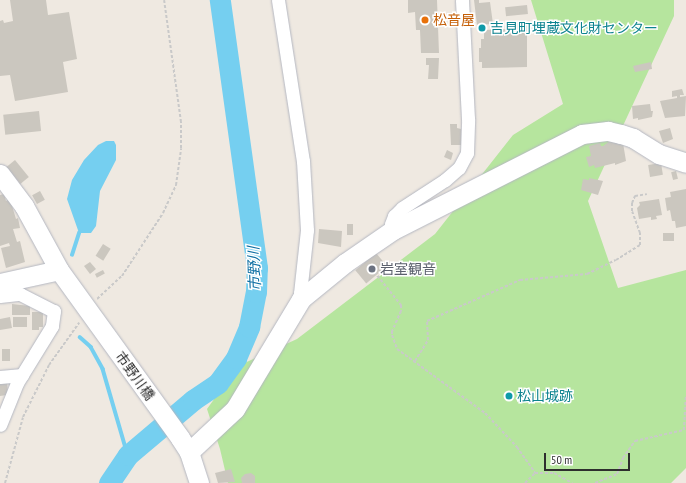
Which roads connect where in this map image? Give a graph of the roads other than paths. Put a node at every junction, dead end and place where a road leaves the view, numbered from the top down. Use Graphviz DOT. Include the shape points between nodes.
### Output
graph roads {
  1 [pos="278,0"];
  2 [pos="462,0"];
  3 [pos="686,163"];
  4 [pos="3,182"];
  5 [pos="393,230"];
  6 [pos="59,270"];
  7 [pos="0,283"];
  8 [pos="0,296"];
  9 [pos="301,299"];
  10 [pos="22,375"];
  11 [pos="0,377"];
  12 [pos="0,425"];
  13 [pos="184,445"];
  14 [pos="199,483"];
  1 -- 9 [label="street" via="303,161 307,230"];
  2 -- 5 [label="street" via="468,119 467,153 459,168 394,216 391,224"];
  3 -- 5 [label="street" via="659,154 633,138 621,134 608,131 582,134"];
  4 -- 6 [label="street, 市野川橋" via="24,206"];
  5 -- 9 [label="street"];
  6 -- 7 [label="street"];
  6 -- 13 [label="street, 市野川橋"];
  8 -- 10 [label="street" via="20,294 54,311 52,326"];
  9 -- 13 [label="street" via="235,409"];
  10 -- 11 [label="street"];
  10 -- 12 [label="street"];
  13 -- 14 [label="street, 市野川橋"];
}
